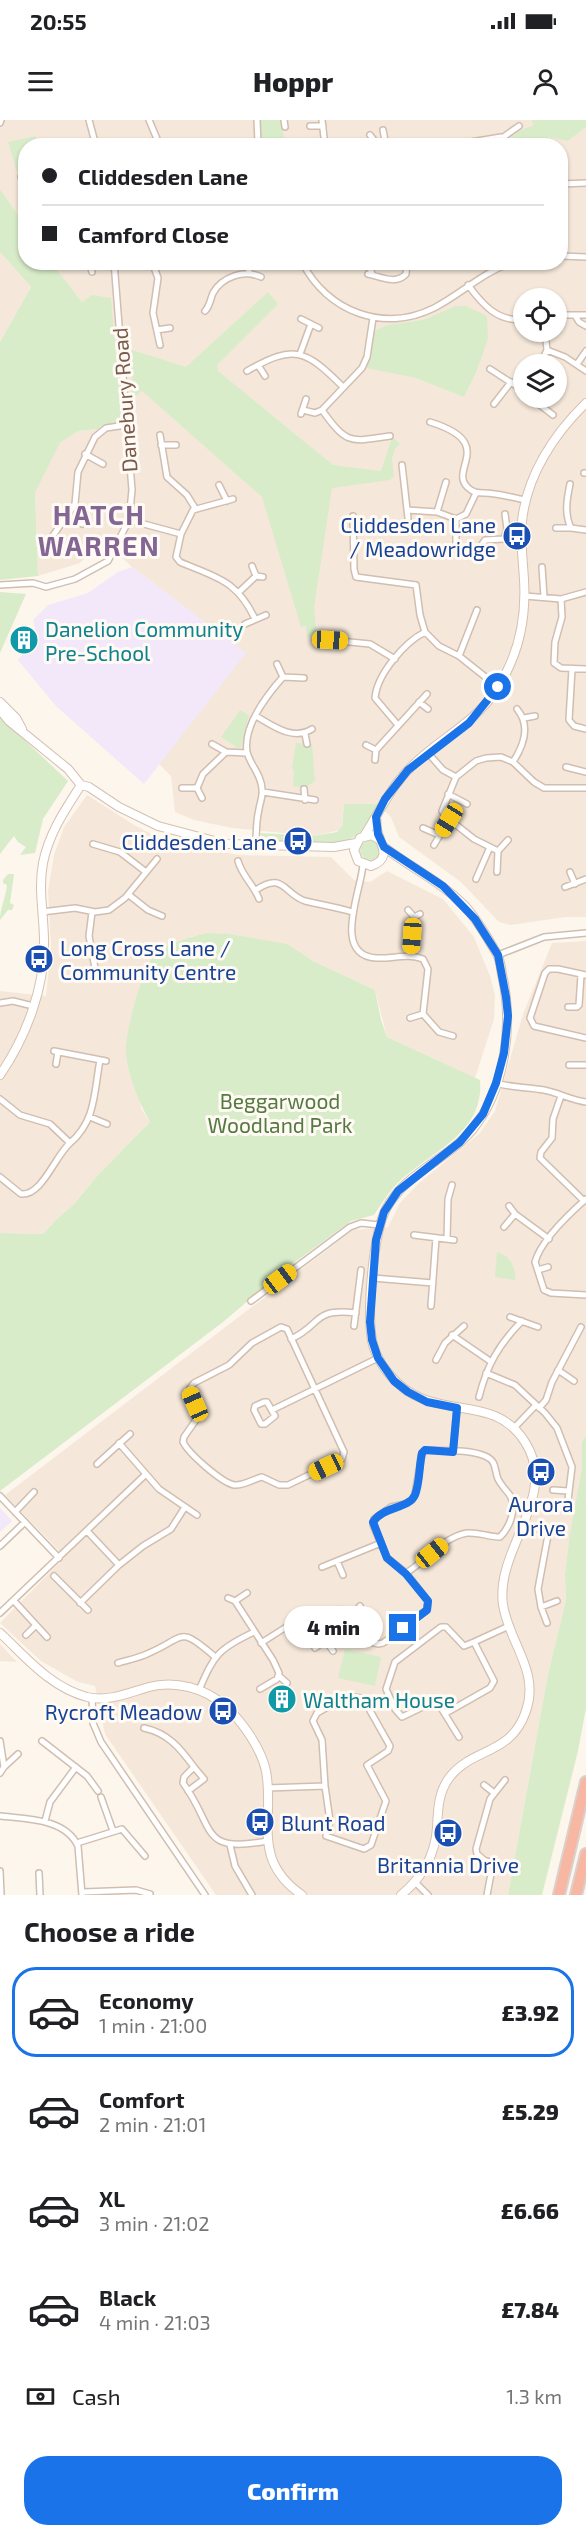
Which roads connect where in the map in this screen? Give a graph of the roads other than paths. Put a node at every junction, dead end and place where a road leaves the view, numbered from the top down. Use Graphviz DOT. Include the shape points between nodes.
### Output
graph roads {
  1 [pos="89,120"];
  2 [pos="149,120"];
  3 [pos="257,120"];
  4 [pos="322,123"];
  5 [pos="310,126"];
  6 [pos="519,126"];
  7 [pos="383,130"];
  8 [pos="370,135"];
  9 [pos="94,138"];
  10 [pos="157,138"];
  11 [pos="258,138"];
  12 [pos="324,138"];
  13 [pos="372,138"];
  14 [pos="385,138"];
  15 [pos="489,138"];
  16 [pos="502,138"];
  17 [pos="586,183"];
  18 [pos="568,184"];
  19 [pos="568,256"];
  20 [pos="586,256"];
  21 [pos="115,270"];
  22 [pos="155,270"];
  23 [pos="249,270"];
  24 [pos="307,270"];
  25 [pos="370,270"];
  26 [pos="406,270"];
  27 [pos="493,270"];
  28 [pos="249,273"];
  29 [pos="261,277"];
  30 [pos="213,280"];
  31 [pos="219,285"];
  32 [pos="468,285"];
  33 [pos="205,311"];
  34 [pos="586,315"];
  35 [pos="567,316"];
  36 [pos="576,316"];
  37 [pos="373,318"];
  38 [pos="302,319"];
  39 [pos="513,319"];
  40 [pos="311,324"];
  41 [pos="586,326"];
  42 [pos="170,327"];
  43 [pos="319,328"];
  44 [pos="157,330"];
  45 [pos="546,342"];
  46 [pos="160,345"];
  47 [pos="547,350"];
  48 [pos="586,351"];
  49 [pos="300,354"];
  50 [pos="545,354"];
  51 [pos="577,363"];
  52 [pos="258,365"];
  53 [pos="490,369"];
  54 [pos="247,371"];
  55 [pos="586,371"];
  56 [pos="265,376"];
  57 [pos="511,382"];
  58 [pos="343,387"];
  59 [pos="306,399"];
  60 [pos="586,403"];
  61 [pos="494,404"];
  62 [pos="544,408"];
  63 [pos="322,410"];
  64 [pos="553,415"];
  65 [pos="430,421"];
  66 [pos="126,425"];
  67 [pos="160,435"];
  68 [pos="390,436"];
  69 [pos="161,445"];
  70 [pos="176,445"];
  71 [pos="85,454"];
  72 [pos="103,464"];
  73 [pos="402,465"];
  74 [pos="446,482"];
  75 [pos="570,484"];
  76 [pos="219,485"];
  77 [pos="476,493"];
  78 [pos="526,500"];
  79 [pos="195,508"];
  80 [pos="407,510"];
  81 [pos="437,512"];
  82 [pos="505,514"];
  83 [pos="68,515"];
  84 [pos="353,516"];
  85 [pos="408,518"];
  86 [pos="456,519"];
  87 [pos="129,520"];
  88 [pos="82,524"];
  89 [pos="354,528"];
  90 [pos="556,528"];
  91 [pos="571,528"];
  92 [pos="364,529"];
  93 [pos="586,530"];
  94 [pos="181,534"];
  95 [pos="51,550"];
  96 [pos="477,552"];
  97 [pos="481,559"];
  98 [pos="252,566"];
  99 [pos="542,567"];
  100 [pos="256,576"];
  101 [pos="263,577"];
  102 [pos="0,585"];
  103 [pos="239,592"];
  104 [pos="586,592"];
  105 [pos="525,596"];
  106 [pos="544,597"];
  107 [pos="561,598"];
  108 [pos="477,610"];
  109 [pos="266,615"];
  110 [pos="255,619"];
  111 [pos="245,624"];
  112 [pos="470,625"];
  113 [pos="477,628"];
  114 [pos="425,632"];
  115 [pos="351,633"];
  116 [pos="330,640"];
  117 [pos="353,641"];
  118 [pos="459,656"];
  119 [pos="395,659"];
  120 [pos="277,664"];
  121 [pos="572,669"];
  122 [pos="586,669"];
  123 [pos="283,677"];
  124 [pos="304,678"];
  125 [pos="498,687"];
  126 [pos="427,694"];
  127 [pos="0,702"];
  128 [pos="419,702"];
  129 [pos="428,709"];
  130 [pos="517,709"];
  131 [pos="0,710"];
  132 [pos="256,716"];
  133 [pos="535,717"];
  134 [pos="524,718"];
  135 [pos="397,724"];
  136 [pos="312,729"];
  137 [pos="586,729"];
  138 [pos="23,731"];
  139 [pos="305,734"];
  140 [pos="212,744"];
  141 [pos="307,744"];
  142 [pos="366,745"];
  143 [pos="376,750"];
  144 [pos="226,752"];
  145 [pos="247,753"];
  146 [pos="428,753"];
  147 [pos="375,760"];
  148 [pos="513,762"];
  149 [pos="566,767"];
  150 [pos="586,772"];
  151 [pos="456,777"];
  152 [pos="81,785"];
  153 [pos="182,788"];
  154 [pos="197,788"];
  155 [pos="586,788"];
  156 [pos="304,789"];
  157 [pos="262,792"];
  158 [pos="448,794"];
  159 [pos="202,798"];
  160 [pos="305,800"];
  161 [pos="315,800"];
  162 [pos="467,804"];
  163 [pos="376,817"];
  164 [pos="449,820"];
  165 [pos="423,828"];
  166 [pos="439,835"];
  167 [pos="364,836"];
  168 [pos="508,840"];
  169 [pos="356,843"];
  170 [pos="93,844"];
  171 [pos="382,844"];
  172 [pos="434,845"];
  173 [pos="256,846"];
  174 [pos="334,847"];
  175 [pos="490,847"];
  176 [pos="498,851"];
  177 [pos="356,856"];
  178 [pos="157,860"];
  179 [pos="381,860"];
  180 [pos="238,861"];
  181 [pos="404,862"];
  182 [pos="367,865"];
  183 [pos="146,872"];
  184 [pos="497,872"];
  185 [pos="570,872"];
  186 [pos="476,879"];
  187 [pos="586,879"];
  188 [pos="575,884"];
  189 [pos="565,887"];
  190 [pos="256,890"];
  191 [pos="129,894"];
  192 [pos="259,899"];
  193 [pos="408,910"];
  194 [pos="42,912"];
  195 [pos="92,912"];
  196 [pos="352,912"];
  197 [pos="162,916"];
  198 [pos="586,933"];
  199 [pos="411,955"];
  200 [pos="498,955"];
  201 [pos="95,968"];
  202 [pos="584,975"];
  203 [pos="0,1003"];
  204 [pos="33,1006"];
  205 [pos="567,1007"];
  206 [pos="423,1014"];
  207 [pos="410,1018"];
  208 [pos="453,1036"];
  209 [pos="586,1038"];
  210 [pos="56,1064"];
  211 [pos="569,1065"];
  212 [pos="586,1065"];
  213 [pos="0,1075"];
  214 [pos="496,1083"];
  215 [pos="561,1096"];
  216 [pos="0,1099"];
  217 [pos="586,1102"];
  218 [pos="90,1117"];
  219 [pos="107,1124"];
  220 [pos="70,1143"];
  221 [pos="0,1178"];
  222 [pos="452,1185"];
  223 [pos="439,1197"];
  224 [pos="448,1199"];
  225 [pos="585,1200"];
  226 [pos="509,1206"];
  227 [pos="515,1214"];
  228 [pos="379,1225"];
  229 [pos="504,1227"];
  230 [pos="414,1235"];
  231 [pos="436,1238"];
  232 [pos="447,1239"];
  233 [pos="549,1239"];
  234 [pos="454,1240"];
  235 [pos="548,1267"];
  236 [pos="361,1270"];
  237 [pos="538,1270"];
  238 [pos="373,1278"];
  239 [pos="433,1283"];
  240 [pos="586,1294"];
  241 [pos="251,1301"];
  242 [pos="431,1306"];
  243 [pos="356,1313"];
  244 [pos="510,1317"];
  245 [pos="522,1321"];
  246 [pos="354,1326"];
  247 [pos="464,1326"];
  248 [pos="538,1327"];
  249 [pos="581,1327"];
  250 [pos="452,1335"];
  251 [pos="291,1339"];
  252 [pos="378,1358"];
  253 [pos="436,1360"];
  254 [pos="490,1361"];
  255 [pos="558,1370"];
  256 [pos="486,1373"];
  257 [pos="574,1381"];
  258 [pos="314,1389"];
  259 [pos="479,1397"];
  260 [pos="538,1406"];
  261 [pos="457,1408"];
  262 [pos="272,1410"];
  263 [pos="514,1428"];
  264 [pos="130,1434"];
  265 [pos="119,1443"];
  266 [pos="453,1452"];
  267 [pos="97,1464"];
  268 [pos="145,1475"];
  269 [pos="553,1490"];
  270 [pos="569,1491"];
  271 [pos="34,1492"];
  272 [pos="0,1496"];
  273 [pos="567,1500"];
  274 [pos="185,1507"];
  275 [pos="15,1512"];
  276 [pos="197,1515"];
  277 [pos="25,1522"];
  278 [pos="523,1525"];
  279 [pos="87,1532"];
  280 [pos="381,1543"];
  281 [pos="0,1546"];
  282 [pos="59,1558"];
  283 [pos="337,1561"];
  284 [pos="119,1565"];
  285 [pos="322,1567"];
  286 [pos="406,1574"];
  287 [pos="343,1575"];
  288 [pos="54,1576"];
  289 [pos="247,1593"];
  290 [pos="228,1598"];
  291 [pos="14,1601"];
  292 [pos="235,1601"];
  293 [pos="556,1601"];
  294 [pos="80,1603"];
  295 [pos="360,1606"];
  296 [pos="541,1607"];
  297 [pos="88,1610"];
  298 [pos="336,1610"];
  299 [pos="0,1613"];
  300 [pos="341,1623"];
  301 [pos="547,1623"];
  302 [pos="36,1625"];
  303 [pos="509,1626"];
  304 [pos="254,1632"];
  305 [pos="0,1633"];
  306 [pos="26,1635"];
  307 [pos="47,1637"];
  308 [pos="325,1641"];
  309 [pos="474,1642"];
  310 [pos="261,1643"];
  311 [pos="135,1648"];
  312 [pos="315,1648"];
  313 [pos="333,1651"];
  314 [pos="214,1656"];
  315 [pos="138,1657"];
  316 [pos="118,1663"];
  317 [pos="279,1676"];
  318 [pos="287,1683"];
  319 [pos="260,1689"];
  320 [pos="199,1690"];
  321 [pos="92,1698"];
  322 [pos="446,1713"];
  323 [pos="144,1728"];
  324 [pos="459,1737"];
  325 [pos="0,1741"];
  326 [pos="42,1742"];
  327 [pos="18,1754"];
  328 [pos="76,1767"];
  329 [pos="194,1767"];
  330 [pos="2,1770"];
  331 [pos="505,1780"];
  332 [pos="586,1782"];
  333 [pos="484,1785"];
  334 [pos="325,1786"];
  335 [pos="267,1788"];
  336 [pos="188,1791"];
  337 [pos="493,1792"];
  338 [pos="0,1816"];
  339 [pos="45,1821"];
  340 [pos="113,1831"];
  341 [pos="267,1841"];
  342 [pos="77,1843"];
  343 [pos="230,1845"];
  344 [pos="586,1854"];
  345 [pos="145,1856"];
  346 [pos="493,1863"];
  347 [pos="505,1867"];
  348 [pos="0,1871"];
  349 [pos="39,1873"];
  350 [pos="415,1882"];
  351 [pos="82,1894"];
  352 [pos="150,1894"];
  353 [pos="1,1895"];
  354 [pos="40,1895"];
  355 [pos="205,1895"];
  356 [pos="252,1895"];
  357 [pos="302,1895"];
  358 [pos="401,1895"];
  359 [pos="428,1895"];
  360 [pos="487,1895"];
  361 [pos="559,1895"];
  362 [pos="576,1895"];
  1 -- 9 [label="street"];
  2 -- 10 [label="street"];
  3 -- 11 [label="street"];
  4 -- 5 [label="street"];
  4 -- 12 [label="street"];
  6 -- 16 [label="street"];
  7 -- 14 [label="street"];
  8 -- 13 [label="street"];
  15 -- 16 [label="street"];
  17 -- 18 [label="street"];
  19 -- 20 [label="street"];
  21 -- 66 [label="street, Danebury Road"];
  22 -- 44 [label="street" via="158,278 153,313"];
  23 -- 28 [label="street"];
  24 -- 37 [label="street" via="316,286 330,298"];
  25 -- 26 [label="street" via="370,274 399,280"];
  27 -- 32 [label="street"];
  28 -- 29 [label="street"];
  28 -- 31 [label="street"];
  30 -- 31 [label="street"];
  31 -- 33 [label="street"];
  32 -- 37 [label="street" via="418,314 397,319"];
  32 -- 39 [label="street" via="497,316"];
  34 -- 36 [label="street"];
  35 -- 36 [label="street"];
  36 -- 41 [label="street"];
  37 -- 58 [label="street" via="362,368"];
  38 -- 40 [label="street"];
  40 -- 43 [label="street"];
  40 -- 49 [label="street"];
  42 -- 44 [label="street"];
  44 -- 46 [label="street"];
  45 -- 47 [label="street"];
  47 -- 50 [label="street"];
  47 -- 51 [label="street"];
  48 -- 51 [label="street"];
  49 -- 52 [label="street" via="284,353"];
  49 -- 58 [label="street" via="315,361"];
  51 -- 55 [label="street"];
  52 -- 54 [label="street"];
  52 -- 56 [label="street"];
  53 -- 57 [label="street"];
  57 -- 61 [label="street"];
  58 -- 63 [label="street"];
  59 -- 63 [label="street" via="302,412"];
  60 -- 78 [label="street" via="556,435 533,477"];
  62 -- 64 [label="street"];
  63 -- 68 [label="street" via="342,435 361,441"];
  65 -- 77 [label="street" via="466,441 468,454 463,479 466,487"];
  66 -- 71 [label="street" via="103,429"];
  66 -- 87 [label="street, Danebury Road" via="132,498"];
  67 -- 69 [label="street"];
  69 -- 70 [label="street"];
  69 -- 79 [label="street" via="167,477"];
  71 -- 72 [label="street"];
  71 -- 83 [label="street" via="76,476 76,501"];
  73 -- 80 [label="street"];
  74 -- 81 [label="street"];
  75 -- 91 [label="street" via="566,508"];
  76 -- 79 [label="street" via="230,500"];
  77 -- 78 [label="street"];
  77 -- 86 [label="street" via="466,514"];
  78 -- 105 [label="street" via="522,538"];
  79 -- 94 [label="street"];
  80 -- 81 [label="street"];
  80 -- 85 [label="street"];
  81 -- 86 [label="street"];
  82 -- 96 [label="street" via="504,539 485,540"];
  83 -- 88 [label="street"];
  83 -- 95 [label="street" via="52,537"];
  84 -- 89 [label="street"];
  86 -- 96 [label="street" via="456,545"];
  87 -- 94 [label="street"];
  87 -- 102 [label="street, Danebury Road" via="108,561 85,574 46,586"];
  89 -- 92 [label="street"];
  89 -- 114 [label="street" via="356,577 416,585"];
  90 -- 91 [label="street"];
  91 -- 93 [label="street"];
  94 -- 103 [label="street" via="176,552 180,562 219,578"];
  96 -- 97 [label="street"];
  98 -- 100 [label="street"];
  99 -- 106 [label="street"];
  100 -- 101 [label="street"];
  100 -- 103 [label="street"];
  103 -- 110 [label="street"];
  104 -- 107 [label="street"];
  105 -- 106 [label="street"];
  105 -- 125 [label="street" via="520,636"];
  106 -- 107 [label="street"];
  107 -- 121 [label="street" via="562,617 553,657 557,665"];
  108 -- 112 [label="street"];
  109 -- 110 [label="street"];
  110 -- 111 [label="street"];
  112 -- 113 [label="street"];
  112 -- 118 [label="street"];
  114 -- 118 [label="street"];
  114 -- 119 [label="street" via="411,639"];
  115 -- 117 [label="street"];
  116 -- 117 [label="street"];
  117 -- 119 [label="street" via="370,644"];
  118 -- 125 [label="street"];
  119 -- 135 [label="street" via="376,688 375,698"];
  120 -- 123 [label="street"];
  121 -- 122 [label="street"];
  121 -- 137 [label="street" via="569,720"];
  123 -- 124 [label="street"];
  123 -- 132 [label="street"];
  125 -- 146 [label="street" via="469,723"];
  126 -- 128 [label="street"];
  127 -- 138 [label="street"];
  128 -- 129 [label="street"];
  128 -- 135 [label="street"];
  130 -- 134 [label="street"];
  131 -- 138 [label="street"];
  132 -- 139 [label="street" via="282,731"];
  132 -- 145 [label="street"];
  133 -- 134 [label="street"];
  134 -- 148 [label="street" via="523,745"];
  135 -- 143 [label="street"];
  136 -- 139 [label="street"];
  138 -- 152 [label="street"];
  139 -- 141 [label="street"];
  140 -- 144 [label="street"];
  142 -- 143 [label="street"];
  143 -- 147 [label="street"];
  144 -- 145 [label="street"];
  144 -- 154 [label="street" via="203,774"];
  145 -- 157 [label="street" via="258,772"];
  146 -- 151 [label="street" via="443,770"];
  146 -- 163 [label="street" via="396,784"];
  148 -- 151 [label="street" via="501,757 486,758"];
  148 -- 155 [label="street" via="544,788"];
  149 -- 150 [label="street"];
  151 -- 158 [label="street"];
  152 -- 173 [label="street" via="171,831 212,842"];
  152 -- 194 [label="street" via="48,844 41,881"];
  153 -- 154 [label="street"];
  154 -- 159 [label="street"];
  156 -- 160 [label="street"];
  157 -- 160 [label="street"];
  157 -- 173 [label="street"];
  158 -- 162 [label="street"];
  158 -- 164 [label="street" via="442,811"];
  160 -- 161 [label="street"];
  163 -- 167 [label="street"];
  163 -- 171 [label="street"];
  164 -- 166 [label="street"];
  164 -- 175 [label="street"];
  165 -- 166 [label="street"];
  166 -- 172 [label="street"];
  167 -- 169 [label="street"];
  167 -- 171 [label="street" via="372,835"];
  168 -- 176 [label="street"];
  169 -- 174 [label="street"];
  169 -- 177 [label="street"];
  170 -- 183 [label="street" via="120,852"];
  171 -- 179 [label="street"];
  171 -- 181 [label="street"];
  173 -- 174 [label="street"];
  174 -- 177 [label="street"];
  175 -- 176 [label="street"];
  175 -- 186 [label="street"];
  176 -- 184 [label="street"];
  177 -- 182 [label="street"];
  178 -- 183 [label="street"];
  179 -- 181 [label="street"];
  179 -- 182 [label="street"];
  180 -- 190 [label="street"];
  181 -- 200 [label="street" via="458,899"];
  182 -- 196 [label="street"];
  183 -- 191 [label="street"];
  185 -- 188 [label="street"];
  187 -- 188 [label="street"];
  188 -- 189 [label="street"];
  190 -- 192 [label="street"];
  190 -- 196 [label="street" via="272,882 282,884 300,898"];
  191 -- 195 [label="street" via="109,910"];
  191 -- 197 [label="street"];
  193 -- 199 [label="street" via="417,915"];
  194 -- 195 [label="street" via="75,908"];
  194 -- 204 [label="street" via="44,957"];
  195 -- 201 [label="street" via="89,936"];
  196 -- 199 [label="street" via="355,946 361,954 376,958"];
  198 -- 200 [label="street" via="544,937"];
  199 -- 206 [label="street" via="423,959 428,969"];
  200 -- 214 [label="street" via="508,1016"];
  202 -- 205 [label="street" via="579,1005"];
  202 -- 209 [label="street" via="558,969 545,972 530,1018 534,1026"];
  203 -- 204 [label="street" via="13,1001"];
  204 -- 213 [label="street" via="19,1043"];
  206 -- 207 [label="street"];
  206 -- 208 [label="street" via="439,1032"];
  210 -- 218 [label="street" via="56,1052 103,1061"];
  211 -- 212 [label="street"];
  214 -- 215 [label="street"];
  214 -- 228 [label="street" via="473,1129 398,1191"];
  215 -- 217 [label="street"];
  215 -- 225 [label="street" via="553,1119 552,1138 540,1158"];
  216 -- 220 [label="street" via="20,1115 50,1125"];
  218 -- 219 [label="street"];
  218 -- 220 [label="street"];
  220 -- 221 [label="street" via="31,1193 21,1194"];
  222 -- 224 [label="street"];
  223 -- 224 [label="street"];
  224 -- 232 [label="street"];
  225 -- 233 [label="street"];
  226 -- 227 [label="street"];
  227 -- 229 [label="street"];
  227 -- 233 [label="street"];
  228 -- 238 [label="street"];
  228 -- 241 [label="street" via="361,1223 350,1227"];
  230 -- 231 [label="street"];
  231 -- 232 [label="street"];
  231 -- 239 [label="street"];
  232 -- 234 [label="street"];
  233 -- 237 [label="street" via="537,1254"];
  235 -- 237 [label="street"];
  236 -- 243 [label="street"];
  237 -- 240 [label="street" via="544,1290"];
  238 -- 239 [label="street"];
  238 -- 252 [label="street" via="371,1331"];
  239 -- 242 [label="street"];
  243 -- 246 [label="street"];
  243 -- 251 [label="street" via="327,1313"];
  244 -- 245 [label="street"];
  245 -- 248 [label="street"];
  245 -- 254 [label="street" via="502,1340"];
  247 -- 250 [label="street"];
  249 -- 255 [label="street"];
  250 -- 253 [label="street"];
  250 -- 254 [label="street"];
  251 -- 258 [label="street"];
  251 -- 258 [label="street" via="281,1327 252,1343 229,1365 194,1383 190,1394 198,1417 183,1442 229,1483 242,1484 262,1477 288,1485 342,1459 344,1452"];
  252 -- 258 [label="street"];
  252 -- 261 [label="street" via="394,1381 408,1392 427,1402"];
  254 -- 256 [label="street"];
  255 -- 257 [label="street"];
  255 -- 260 [label="street" via="546,1400"];
  256 -- 259 [label="street"];
  256 -- 260 [label="street" via="515,1385"];
  258 -- 262 [label="street"];
  260 -- 263 [label="street"];
  260 -- 270 [label="street" via="557,1428 570,1459"];
  261 -- 263 [label="street" via="491,1413"];
  261 -- 266 [label="street"];
  262 -- 262 [label="street" via="275,1419 265,1424 261,1424 254,1410 264,1402"];
  263 -- 278 [label="street" via="528,1447 535,1469 533,1497"];
  264 -- 265 [label="street"];
  265 -- 267 [label="street"];
  265 -- 268 [label="street"];
  266 -- 280 [label="street" via="422,1453 412,1500 391,1507 374,1519"];
  266 -- 286 [label="street" via="479,1454 494,1462 499,1482 512,1500 511,1517 500,1536 457,1536"];
  268 -- 274 [label="street"];
  268 -- 279 [label="street"];
  269 -- 270 [label="street"];
  270 -- 273 [label="street"];
  271 -- 275 [label="street"];
  272 -- 275 [label="street"];
  274 -- 276 [label="street"];
  274 -- 284 [label="street" via="171,1529"];
  275 -- 277 [label="street"];
  277 -- 281 [label="street"];
  277 -- 282 [label="street"];
  278 -- 296 [label="street" via="548,1535 538,1589"];
  278 -- 303 [label="street" via="503,1578"];
  279 -- 282 [label="street"];
  279 -- 284 [label="street"];
  280 -- 283 [label="street"];
  280 -- 286 [label="street" via="387,1558"];
  282 -- 291 [label="street"];
  283 -- 285 [label="street"];
  283 -- 287 [label="street"];
  284 -- 294 [label="street"];
  286 -- 300 [label="street" via="428,1601 427,1610 378,1644 350,1636"];
  288 -- 294 [label="street"];
  289 -- 292 [label="street"];
  290 -- 292 [label="street"];
  291 -- 299 [label="street"];
  291 -- 302 [label="street"];
  292 -- 304 [label="street"];
  293 -- 296 [label="street"];
  294 -- 297 [label="street"];
  295 -- 300 [label="street" via="349,1620"];
  296 -- 301 [label="street"];
  298 -- 300 [label="street"];
  302 -- 306 [label="street"];
  302 -- 307 [label="street"];
  303 -- 309 [label="street"];
  303 -- 350 [label="street" via="530,1678 525,1715 508,1740 462,1765 448,1779 439,1798 435,1847"];
  304 -- 310 [label="street"];
  304 -- 314 [label="street"];
  305 -- 321 [label="street" via="59,1686"];
  308 -- 310 [label="street" via="310,1617 305,1616"];
  308 -- 312 [label="street"];
  308 -- 313 [label="street"];
  309 -- 322 [label="street" via="494,1684"];
  309 -- 322 [label="street" via="464,1646 446,1627 441,1627 392,1667 386,1689 399,1715 406,1717 435,1701"];
  310 -- 317 [label="street"];
  311 -- 315 [label="street"];
  314 -- 315 [label="street" via="193,1639 182,1637"];
  314 -- 320 [label="street"];
  315 -- 316 [label="street"];
  317 -- 318 [label="street"];
  317 -- 319 [label="street"];
  320 -- 321 [label="street" via="169,1684 121,1696"];
  320 -- 335 [label="street" via="226,1707 245,1729 264,1764"];
  321 -- 355 [label="street" via="93,1723 101,1742"];
  322 -- 324 [label="street"];
  323 -- 329 [label="street" via="161,1732"];
  325 -- 330 [label="street"];
  326 -- 328 [label="street"];
  327 -- 330 [label="street"];
  328 -- 339 [label="street" via="50,1802"];
  328 -- 340 [label="street" via="100,1794"];
  329 -- 336 [label="street" via="182,1780"];
  329 -- 336 [label="street" via="204,1779"];
  331 -- 337 [label="street"];
  332 -- 361 [label="highway"];
  333 -- 337 [label="street"];
  334 -- 334 [label="street" via="322,1740 314,1716 343,1697 361,1698 390,1746 367,1765 386,1801 369,1848 364,1850 326,1836 330,1821"];
  334 -- 335 [label="street"];
  335 -- 341 [label="street"];
  336 -- 343 [label="street" via="212,1836"];
  337 -- 346 [label="street" via="476,1849 480,1857"];
  338 -- 339 [label="street"];
  339 -- 342 [label="street"];
  340 -- 342 [label="street"];
  340 -- 345 [label="street" via="126,1832"];
  341 -- 343 [label="street"];
  341 -- 357 [label="street" via="280,1872"];
  342 -- 351 [label="street"];
  343 -- 356 [label="street" via="231,1858"];
  344 -- 362 [label="highway"];
  346 -- 347 [label="street"];
  346 -- 360 [label="street"];
  348 -- 353 [label="street"];
  349 -- 354 [label="street"];
  350 -- 358 [label="street"];
  350 -- 359 [label="street"];
  351 -- 352 [label="street" via="136,1890"];
}
